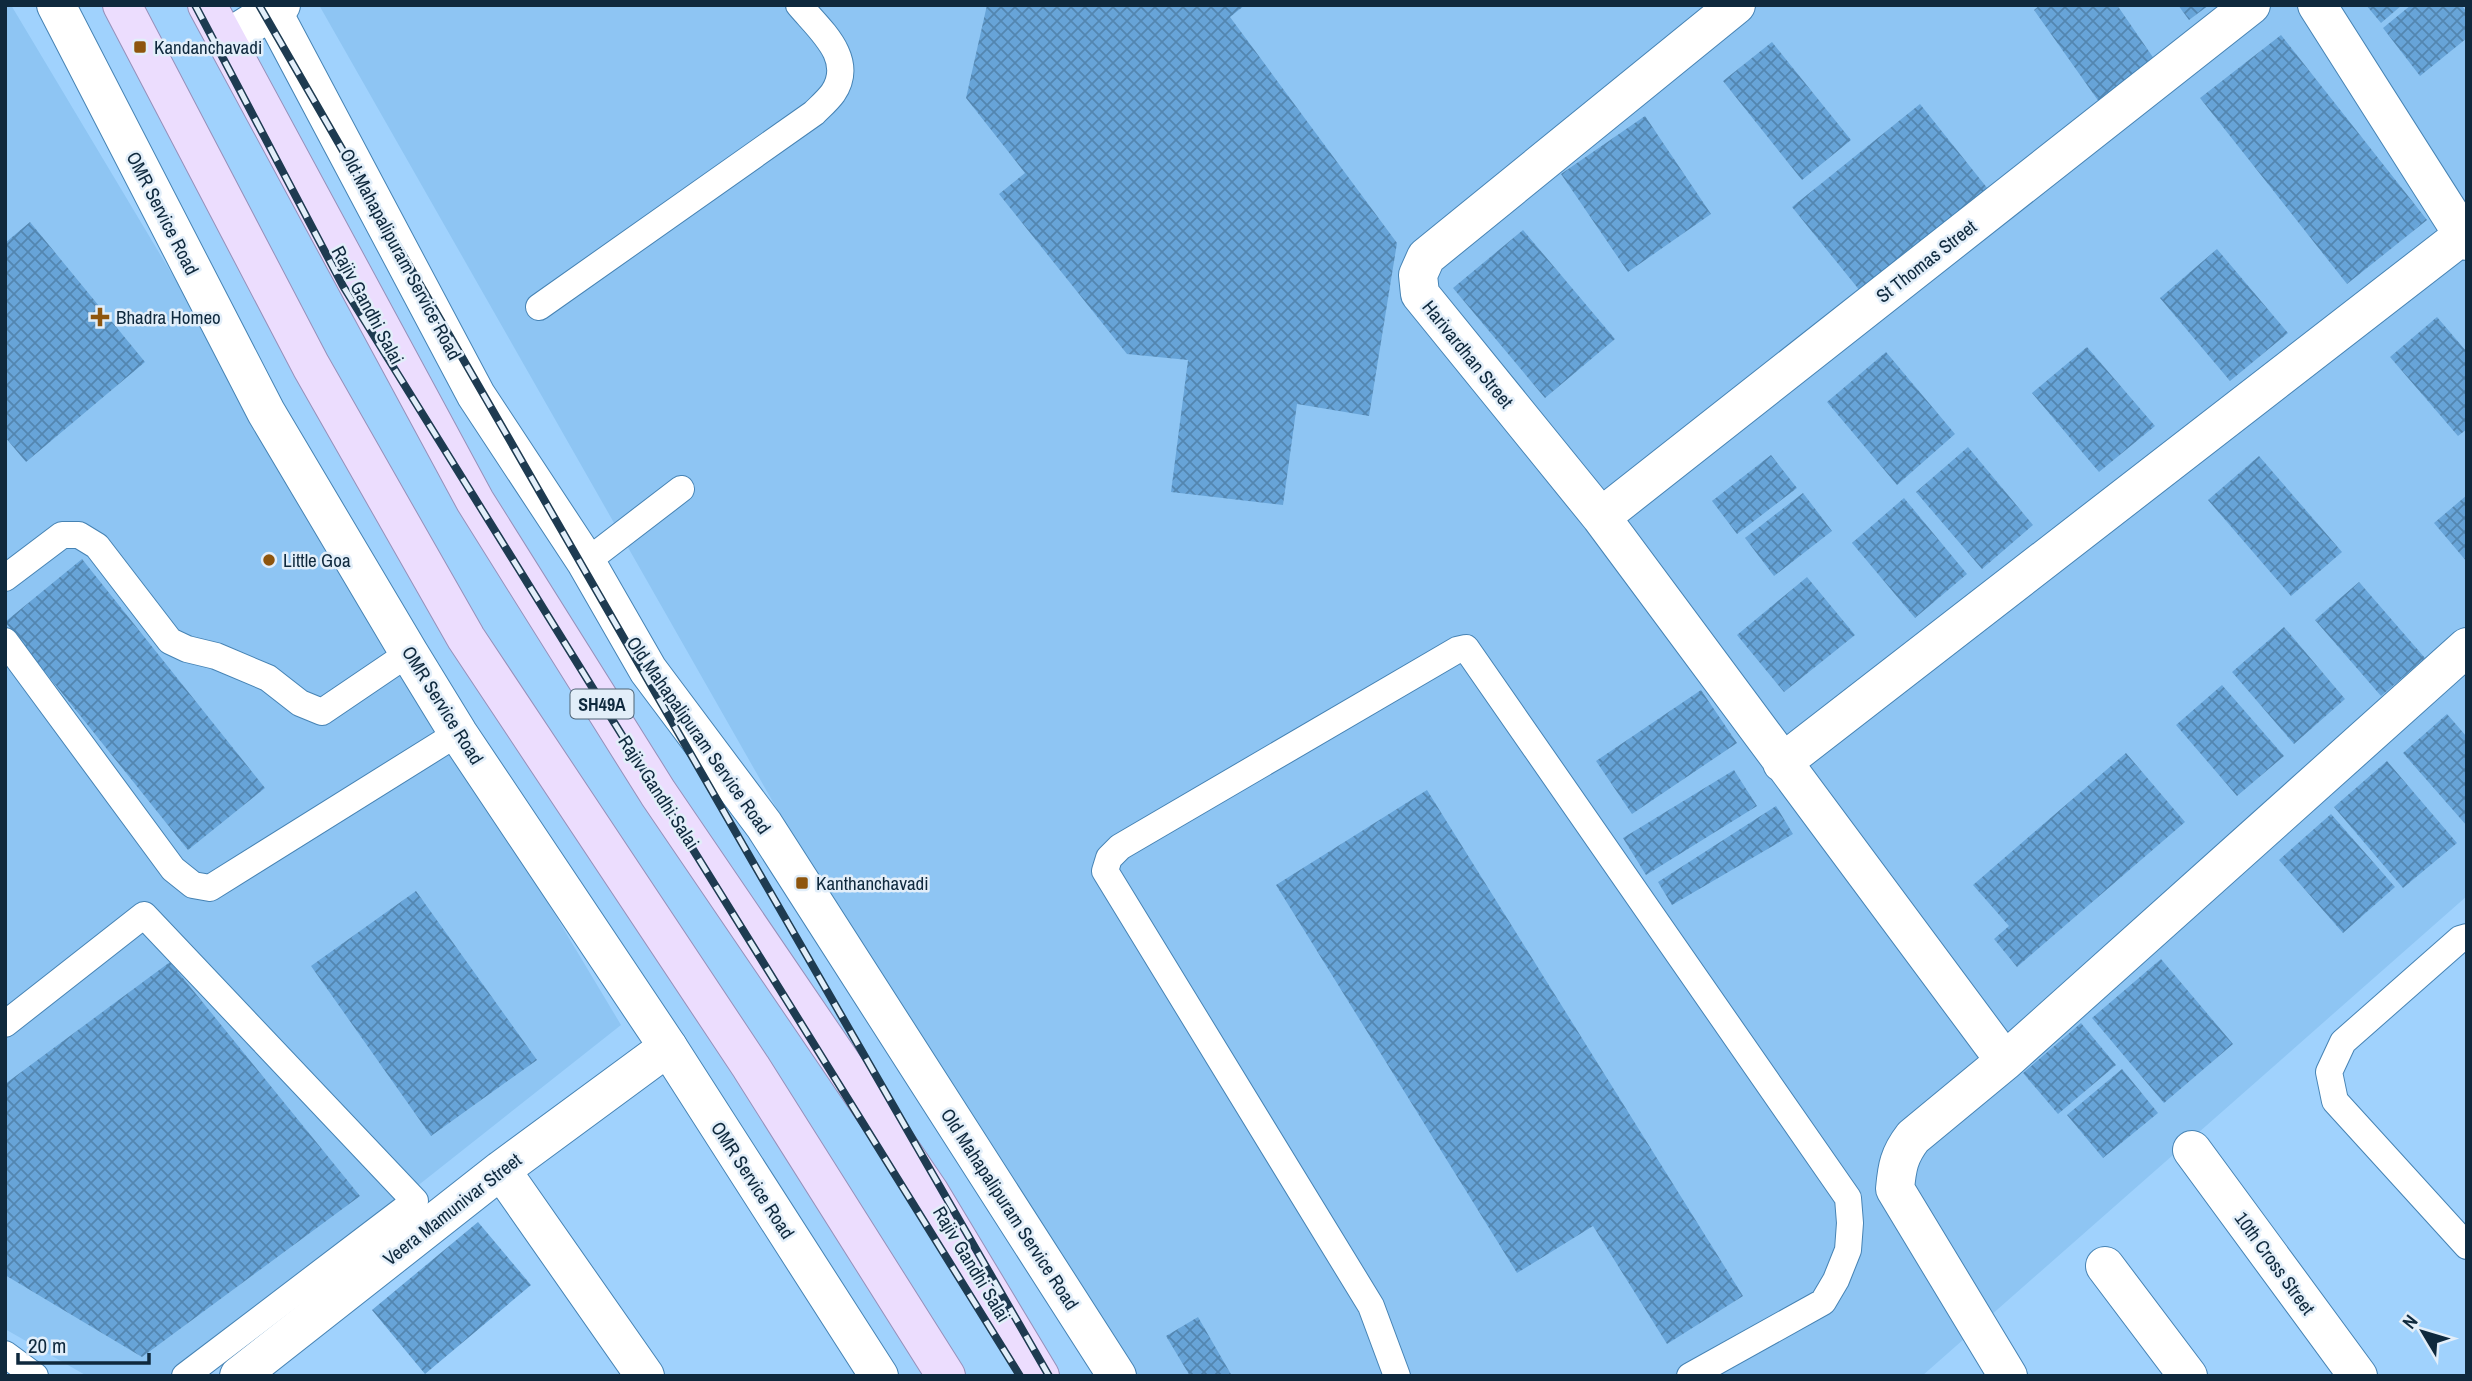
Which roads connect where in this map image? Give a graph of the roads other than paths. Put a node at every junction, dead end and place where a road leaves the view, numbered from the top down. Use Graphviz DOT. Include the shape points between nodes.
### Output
graph roads {
  1 [pos="57,5"];
  2 [pos="122,5"];
  3 [pos="207,5"];
  4 [pos="799,5"];
  5 [pos="1736,5"];
  6 [pos="2251,5"];
  7 [pos="2317,5"];
  8 [pos="274,7"];
  9 [pos="225,40"];
  10 [pos="2466,236"];
  11 [pos="539,307"];
  12 [pos="681,489"];
  13 [pos="1601,517"];
  14 [pos="586,562"];
  15 [pos="5,578"];
  16 [pos="5,641"];
  17 [pos="2467,647"];
  18 [pos="409,653"];
  19 [pos="458,733"];
  20 [pos="1782,763"];
  21 [pos="2467,937"];
  22 [pos="5,1024"];
  23 [pos="668,1047"];
  24 [pos="2005,1061"];
  25 [pos="2192,1150"];
  26 [pos="501,1170"];
  27 [pos="2467,1245"];
  28 [pos="2105,1266"];
  29 [pos="5,1354"];
  30 [pos="35,1376"];
  31 [pos="185,1376"];
  32 [pos="239,1376"];
  33 [pos="645,1376"];
  34 [pos="879,1376"];
  35 [pos="946,1376"];
  36 [pos="1040,1376"];
  37 [pos="1117,1376"];
  38 [pos="1397,1376"];
  39 [pos="1690,1376"];
  40 [pos="2008,1376"];
  41 [pos="2188,1376"];
  42 [pos="2358,1376"];
  1 -- 18 [label="street, OMR Service Road" via="266,412"];
  2 -- 35 [label="main road" via="311,366 466,638 751,1067"];
  3 -- 9 [label="main road, Rajiv Gandhi Salai / SH49A"];
  4 -- 11 [label="lane" via="837,50 841,71 834,92 814,113"];
  5 -- 13 [label="street, Harivardhan Street" via="1426,257 1418,275 1420,294 1432,312"];
  6 -- 13 [label="street, St Thomas Street"];
  7 -- 10 [label="street"];
  8 -- 9 [label="street"];
  8 -- 14 [label="street, Old Mahapalipuram Service Road" via="477,395"];
  9 -- 36 [label="main road, Rajiv Gandhi Salai / SH49A" via="475,501 658,793 930,1193"];
  10 -- 20 [label="street"];
  12 -- 14 [label="lane"];
  13 -- 20 [label="street, Harivardhan Street"];
  14 -- 37 [label="street, Old Mahapalipuram Service Road" via="648,670 764,825"];
  15 -- 18 [label="lane" via="61,536 79,535 97,546 170,641 268,678 300,703 322,712"];
  16 -- 19 [label="lane" via="173,869 193,885 210,888"];
  17 -- 24 [label="street"];
  18 -- 19 [label="street, OMR Service Road"];
  19 -- 23 [label="street, OMR Service Road"];
  20 -- 24 [label="street, Harivardhan Street"];
  21 -- 27 [label="lane" via="2343,1042 2329,1072 2335,1101"];
  22 -- 31 [label="lane" via="144,915 415,1201"];
  23 -- 26 [label="street, Veera Mamunivar Street"];
  23 -- 34 [label="street, OMR Service Road"];
  24 -- 40 [label="street" via="1913,1138 1902,1152 1895,1189"];
  25 -- 42 [label="street, 10th Cross Street"];
  26 -- 32 [label="street, Veera Mamunivar Street"];
  26 -- 33 [label="street"];
  28 -- 41 [label="street"];
  29 -- 30 [label="lane"];
  38 -- 39 [label="lane" via="1371,1306 1105,871 1119,847 1466,648 1848,1198 1848,1250 1823,1302"];
}
